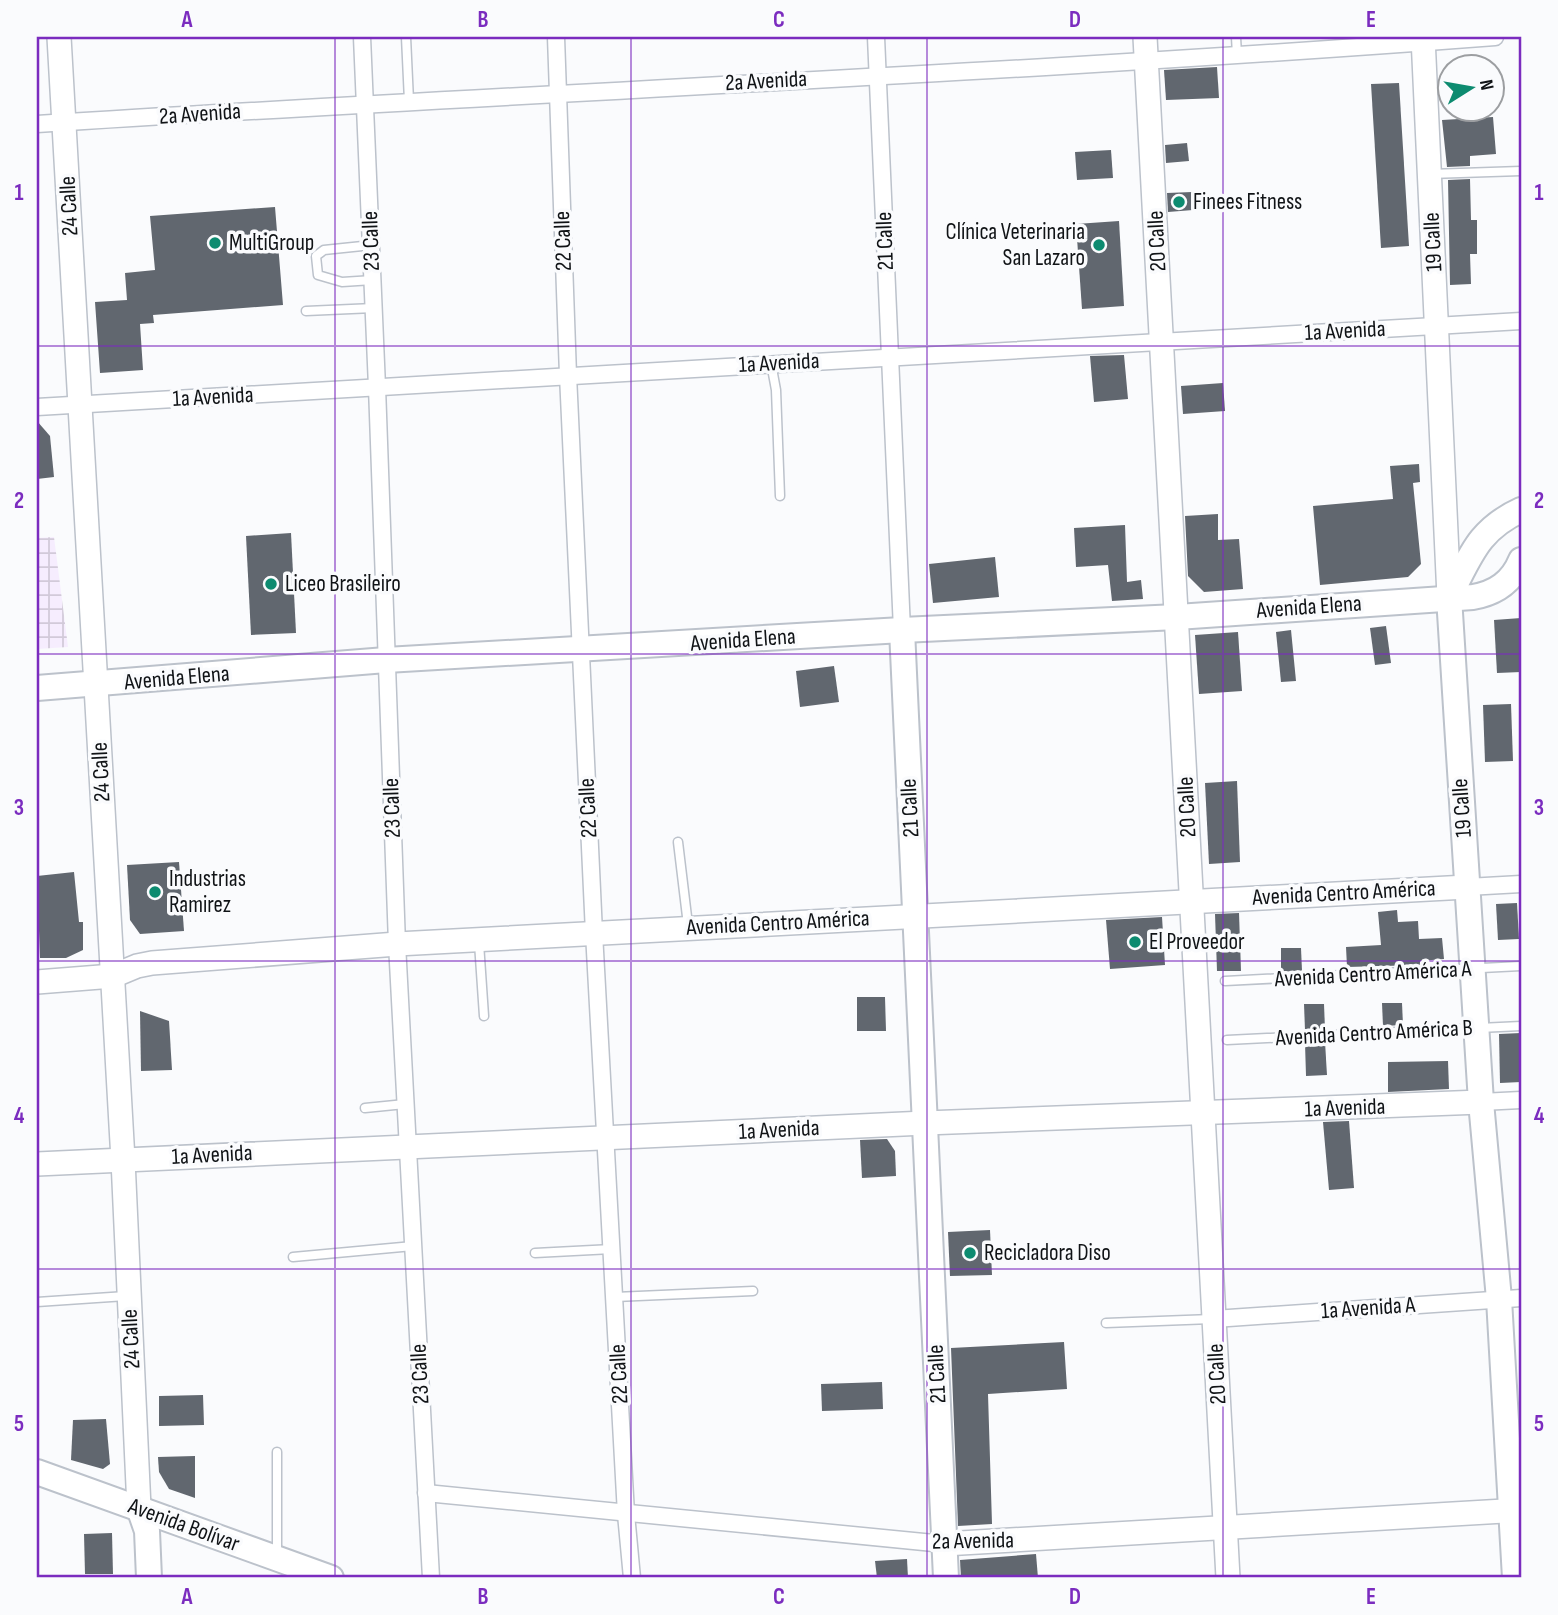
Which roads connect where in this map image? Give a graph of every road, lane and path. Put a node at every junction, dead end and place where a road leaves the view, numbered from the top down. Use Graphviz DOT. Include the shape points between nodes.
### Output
graph roads {
  1 [pos="59,37"];
  2 [pos="362,37"];
  3 [pos="406,37"];
  4 [pos="556,37"];
  5 [pos="876,37"];
  6 [pos="1145,37"];
  7 [pos="1236,37"];
  8 [pos="1495,37"];
  9 [pos="1423,39"];
  10 [pos="1237,55"];
  11 [pos="1147,60"];
  12 [pos="878,75"];
  13 [pos="558,93"];
  14 [pos="408,101"];
  15 [pos="366,104"];
  16 [pos="64,122"];
  17 [pos="37,124"];
  18 [pos="1521,171"];
  19 [pos="1430,174"];
  20 [pos="372,245"];
  21 [pos="373,280"];
  22 [pos="374,308"];
  23 [pos="306,311"];
  24 [pos="1521,321"];
  25 [pos="1436,326"];
  26 [pos="1162,341"];
  27 [pos="890,357"];
  28 [pos="771,363"];
  29 [pos="568,375"];
  30 [pos="377,387"];
  31 [pos="80,405"];
  32 [pos="37,407"];
  33 [pos="780,496"];
  34 [pos="1521,510"];
  35 [pos="1521,560"];
  36 [pos="1449,597"];
  37 [pos="1177,617"];
  38 [pos="902,630"];
  39 [pos="581,650"];
  40 [pos="386,660"];
  41 [pos="96,685"];
  42 [pos="37,688"];
  43 [pos="678,842"];
  44 [pos="1521,884"];
  45 [pos="1467,887"];
  46 [pos="1192,901"];
  47 [pos="915,916"];
  48 [pos="688,928"];
  49 [pos="594,933"];
  50 [pos="479,940"];
  51 [pos="397,944"];
  52 [pos="1521,966"];
  53 [pos="1472,969"];
  54 [pos="113,976"];
  55 [pos="1225,981"];
  56 [pos="37,982"];
  57 [pos="485,1016"];
  58 [pos="1521,1026"];
  59 [pos="1476,1028"];
  60 [pos="1227,1040"];
  61 [pos="1521,1100"];
  62 [pos="1481,1102"];
  63 [pos="405,1104"];
  64 [pos="365,1108"];
  65 [pos="1204,1114"];
  66 [pos="925,1123"];
  67 [pos="606,1137"];
  68 [pos="407,1147"];
  69 [pos="123,1160"];
  70 [pos="37,1164"];
  71 [pos="413,1246"];
  72 [pos="612,1249"];
  73 [pos="535,1253"];
  74 [pos="293,1258"];
  75 [pos="753,1291"];
  76 [pos="129,1296"];
  77 [pos="615,1297"];
  78 [pos="1510,1299"];
  79 [pos="37,1302"];
  80 [pos="1214,1319"];
  81 [pos="1106,1323"];
  82 [pos="277,1452"];
  83 [pos="37,1472"];
  84 [pos="426,1493"];
  85 [pos="139,1508"];
  86 [pos="1516,1510"];
  87 [pos="626,1514"];
  88 [pos="1225,1528"];
  89 [pos="944,1544"];
  90 [pos="277,1559"];
  91 [pos="134,1578"];
  92 [pos="149,1578"];
  93 [pos="331,1578"];
  94 [pos="431,1578"];
  95 [pos="632,1578"];
  96 [pos="946,1578"];
  97 [pos="1228,1578"];
  98 [pos="1514,1578"];
  1 -- 16 [label="main road, 24 Calle"];
  2 -- 15 [label="street, 23 Calle"];
  3 -- 14 [label="lane"];
  4 -- 13 [label="street, 22 Calle"];
  5 -- 12 [label="street, 21 Calle"];
  6 -- 11 [label="main road, 20 Calle"];
  7 -- 10 [label="lane"];
  8 -- 9 [label="street, 2a Avenida"];
  9 -- 10 [label="street, 2a Avenida"];
  9 -- 19 [label="main road, 19 Calle"];
  10 -- 11 [label="street, 2a Avenida"];
  11 -- 12 [label="street, 2a Avenida"];
  11 -- 26 [label="main road, 20 Calle"];
  12 -- 13 [label="street, 2a Avenida"];
  12 -- 27 [label="street, 21 Calle"];
  13 -- 14 [label="street, 2a Avenida"];
  13 -- 29 [label="street, 22 Calle"];
  14 -- 15 [label="street, 2a Avenida"];
  15 -- 16 [label="street, 2a Avenida"];
  15 -- 20 [label="street, 23 Calle"];
  16 -- 17 [label="street, 2a Avenida"];
  16 -- 31 [label="main road, 24 Calle"];
  18 -- 19 [label="lane"];
  19 -- 25 [label="main road, 19 Calle"];
  20 -- 21 [label="street, 23 Calle"];
  20 -- 21 [label="lane" via="324,250 316,256 316,266 318,275 333,281"];
  21 -- 22 [label="street, 23 Calle"];
  22 -- 23 [label="lane"];
  22 -- 30 [label="street, 23 Calle"];
  24 -- 25 [label="street, 1a Avenida"];
  25 -- 26 [label="street, 1a Avenida"];
  25 -- 36 [label="main road, 19 Calle"];
  26 -- 27 [label="street, 1a Avenida"];
  26 -- 37 [label="main road, 20 Calle"];
  27 -- 28 [label="street, 1a Avenida"];
  27 -- 38 [label="street, 21 Calle"];
  28 -- 29 [label="street, 1a Avenida"];
  28 -- 33 [label="lane"];
  29 -- 30 [label="street, 1a Avenida"];
  29 -- 39 [label="street, 22 Calle"];
  30 -- 31 [label="street, 1a Avenida"];
  30 -- 40 [label="street, 23 Calle"];
  31 -- 32 [label="street, 1a Avenida"];
  31 -- 41 [label="main road, 24 Calle"];
  34 -- 36 [label="main road" via="1499,523 1472,550"];
  35 -- 36 [label="main road, Avenida Elena" via="1516,573 1489,594"];
  36 -- 37 [label="main road, Avenida Elena"];
  36 -- 45 [label="main road, 19 Calle"];
  37 -- 38 [label="main road, Avenida Elena"];
  37 -- 46 [label="main road, 20 Calle"];
  38 -- 39 [label="main road, Avenida Elena"];
  38 -- 47 [label="main road, 21 Calle"];
  39 -- 40 [label="main road, Avenida Elena"];
  39 -- 49 [label="street, 22 Calle"];
  40 -- 41 [label="main road, Avenida Elena"];
  40 -- 51 [label="street, 23 Calle"];
  41 -- 42 [label="main road, Avenida Elena"];
  41 -- 54 [label="main road, 24 Calle"];
  43 -- 48 [label="lane"];
  44 -- 45 [label="street, Avenida Centro América"];
  45 -- 46 [label="main road, Avenida Centro América"];
  45 -- 53 [label="main road, 19 Calle"];
  46 -- 47 [label="main road, Avenida Centro América"];
  46 -- 65 [label="main road, 20 Calle"];
  47 -- 48 [label="main road, Avenida Centro América"];
  47 -- 66 [label="main road, 21 Calle"];
  48 -- 49 [label="main road, Avenida Centro América"];
  49 -- 50 [label="main road, Avenida Centro América"];
  49 -- 67 [label="street, 22 Calle"];
  50 -- 51 [label="main road, Avenida Centro América"];
  50 -- 57 [label="lane"];
  51 -- 54 [label="main road, Avenida Centro América" via="152,963"];
  51 -- 63 [label="street, 23 Calle"];
  52 -- 53 [label="lane, Avenida Centro América A"];
  53 -- 55 [label="lane, Avenida Centro América A"];
  53 -- 59 [label="main road, 19 Calle"];
  54 -- 56 [label="main road, Avenida Centro América"];
  54 -- 69 [label="main road, 24 Calle"];
  58 -- 59 [label="lane, Avenida Centro América B"];
  59 -- 60 [label="lane, Avenida Centro América B"];
  59 -- 62 [label="main road, 19 Calle"];
  61 -- 62 [label="street, 1a Avenida"];
  62 -- 65 [label="main road, 1a Avenida"];
  62 -- 78 [label="main road, 19 Calle"];
  63 -- 64 [label="lane"];
  63 -- 68 [label="street, 23 Calle"];
  65 -- 66 [label="main road, 1a Avenida"];
  65 -- 80 [label="main road, 20 Calle"];
  66 -- 67 [label="main road, 1a Avenida"];
  66 -- 89 [label="main road, 21 Calle"];
  67 -- 68 [label="main road, 1a Avenida"];
  67 -- 72 [label="street, 22 Calle"];
  68 -- 69 [label="main road, 1a Avenida" via="350,1145"];
  68 -- 71 [label="street, 23 Calle"];
  69 -- 70 [label="main road, 1a Avenida"];
  69 -- 76 [label="main road, 24 Calle"];
  71 -- 74 [label="lane"];
  71 -- 84 [label="street, 23 Calle"];
  72 -- 73 [label="lane"];
  72 -- 77 [label="street, 22 Calle"];
  75 -- 77 [label="lane"];
  76 -- 79 [label="lane"];
  76 -- 85 [label="main road, 24 Calle"];
  77 -- 87 [label="street, 22 Calle"];
  78 -- 80 [label="street, 1a Avenida A"];
  78 -- 86 [label="main road, 19 Calle"];
  80 -- 81 [label="lane"];
  80 -- 88 [label="main road, 20 Calle"];
  82 -- 90 [label="lane"];
  83 -- 85 [label="main road, Avenida Bolívar"];
  84 -- 87 [label="street, 2a Avenida"];
  84 -- 94 [label="street, 23 Calle"];
  85 -- 90 [label="main road, Avenida Bolívar"];
  85 -- 91 [label="main road, 24 Calle"];
  85 -- 92 [label="main road, 24 Calle" via="147,1531"];
  86 -- 88 [label="main road, 2a Avenida"];
  86 -- 98 [label="main road, 19 Calle"];
  87 -- 89 [label="street, 2a Avenida"];
  87 -- 95 [label="street, 22 Calle"];
  88 -- 89 [label="main road, 2a Avenida"];
  88 -- 97 [label="main road, 20 Calle"];
  89 -- 96 [label="main road, 21 Calle"];
  90 -- 93 [label="main road, Avenida Bolívar"];
}
